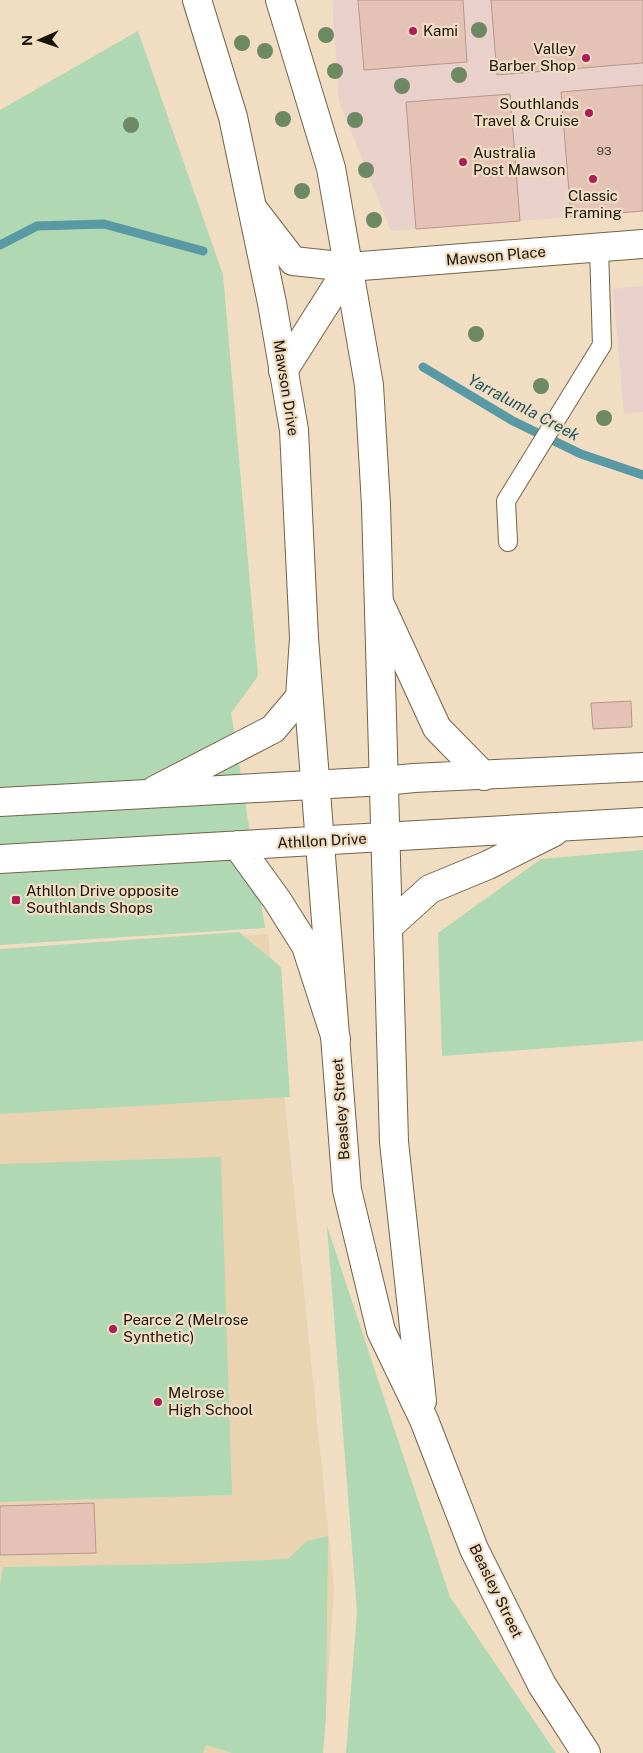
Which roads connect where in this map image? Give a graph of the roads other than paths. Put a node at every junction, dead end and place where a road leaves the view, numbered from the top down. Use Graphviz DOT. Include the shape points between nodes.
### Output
graph roads {
  1 [pos="197,0"];
  2 [pos="280,0"];
  3 [pos="253,209"];
  4 [pos="643,244"];
  5 [pos="598,248"];
  6 [pos="349,268"];
  7 [pos="283,371"];
  8 [pos="508,542"];
  9 [pos="379,602"];
  10 [pos="304,638"];
  11 [pos="643,767"];
  12 [pos="484,776"];
  13 [pos="384,781"];
  14 [pos="316,785"];
  15 [pos="147,794"];
  16 [pos="0,802"];
  17 [pos="643,822"];
  18 [pos="564,827"];
  19 [pos="385,837"];
  20 [pos="320,841"];
  21 [pos="237,846"];
  22 [pos="0,859"];
  23 [pos="388,927"];
  24 [pos="336,1040"];
  25 [pos="424,1420"];
  26 [pos="586,1753"];
  1 -- 3 [label="main road, Mawson Drive" via="233,117"];
  2 -- 6 [label="main road" via="331,168"];
  3 -- 6 [label="main road, Mawson Place" via="293,261"];
  3 -- 7 [label="main road, Mawson Drive"];
  4 -- 5 [label="main road, Mawson Place"];
  5 -- 6 [label="main road, Mawson Place"];
  5 -- 8 [label="lane" via="602,345 506,501"];
  6 -- 7 [label="main road"];
  6 -- 9 [label="main road" via="368,385"];
  7 -- 10 [label="main road, Mawson Drive" via="294,430"];
  9 -- 12 [label="main road" via="437,728"];
  9 -- 13 [label="main road"];
  10 -- 14 [label="main road, Mawson Drive"];
  10 -- 15 [label="main road" via="300,697 273,729"];
  11 -- 12 [label="main road"];
  12 -- 13 [label="main road"];
  13 -- 14 [label="main road"];
  13 -- 19 [label="main road, Beasley Street"];
  14 -- 15 [label="main road"];
  14 -- 20 [label="main road, Beasley Street"];
  15 -- 16 [label="main road"];
  17 -- 18 [label="main road, Athllon Drive"];
  18 -- 19 [label="main road, Athllon Drive"];
  18 -- 23 [label="main road" via="488,865 430,889"];
  19 -- 20 [label="main road, Athllon Drive"];
  19 -- 23 [label="main road, Beasley Street"];
  20 -- 21 [label="main road, Athllon Drive"];
  20 -- 24 [label="main road, Beasley Street"];
  21 -- 22 [label="main road, Athllon Drive"];
  21 -- 24 [label="main road" via="306,946"];
  23 -- 25 [label="main road, Beasley Street" via="394,1142"];
  24 -- 25 [label="main road, Beasley Street" via="347,1190 381,1331"];
  25 -- 26 [label="main road, Beasley Street" via="474,1549 542,1685"];
}
